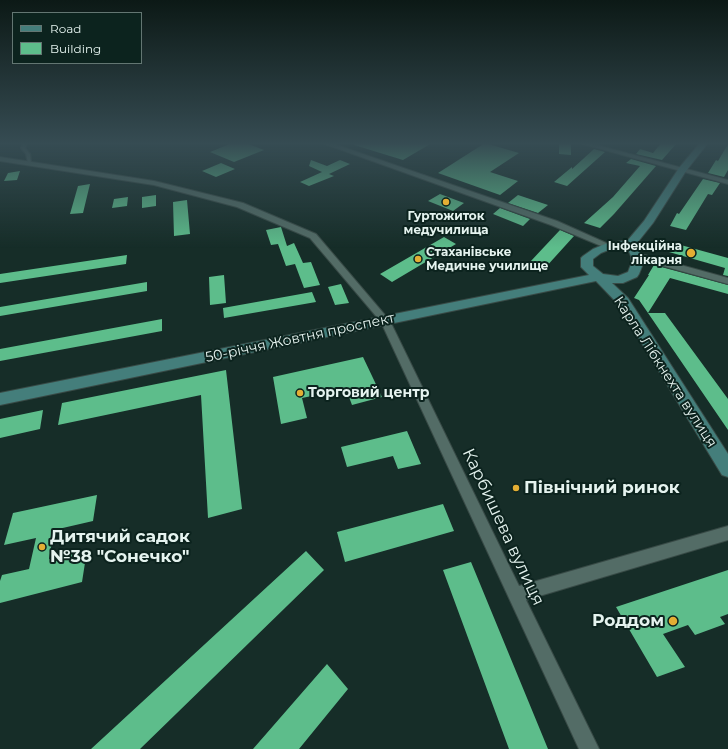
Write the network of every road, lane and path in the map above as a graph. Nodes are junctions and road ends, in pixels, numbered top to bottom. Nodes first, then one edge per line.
1 (123, 178) edge
2 (425, 178) edge
3 (677, 178) edge
4 (712, 178) edge
5 (728, 182) edge
6 (631, 243) junction
7 (609, 246) junction
8 (636, 256) junction
9 (599, 277) junction
10 (728, 281) edge
11 (385, 321) junction
12 (0, 399) edge
13 (728, 469) edge
14 (728, 533) edge
15 (515, 595) junction
16 (589, 749) edge

1 - 11 street, Карбишева вулиця
2 - 7 street
3 - 6 street
4 - 5 street
6 - 7 street, Карла Лібкнехта вулиця
6 - 8 street
7 - 9 street, Карла Лібкнехта вулиця
8 - 9 street, Карла Лібкнехта вулиця
8 - 10 street
9 - 11 street, 50-річчя Жовтня проспект
9 - 13 street, Карла Лібкнехта вулиця
11 - 12 street, 50-річчя Жовтня проспект
11 - 15 street, Карбишева вулиця
14 - 15 street
15 - 16 street, Карбишева вулиця

